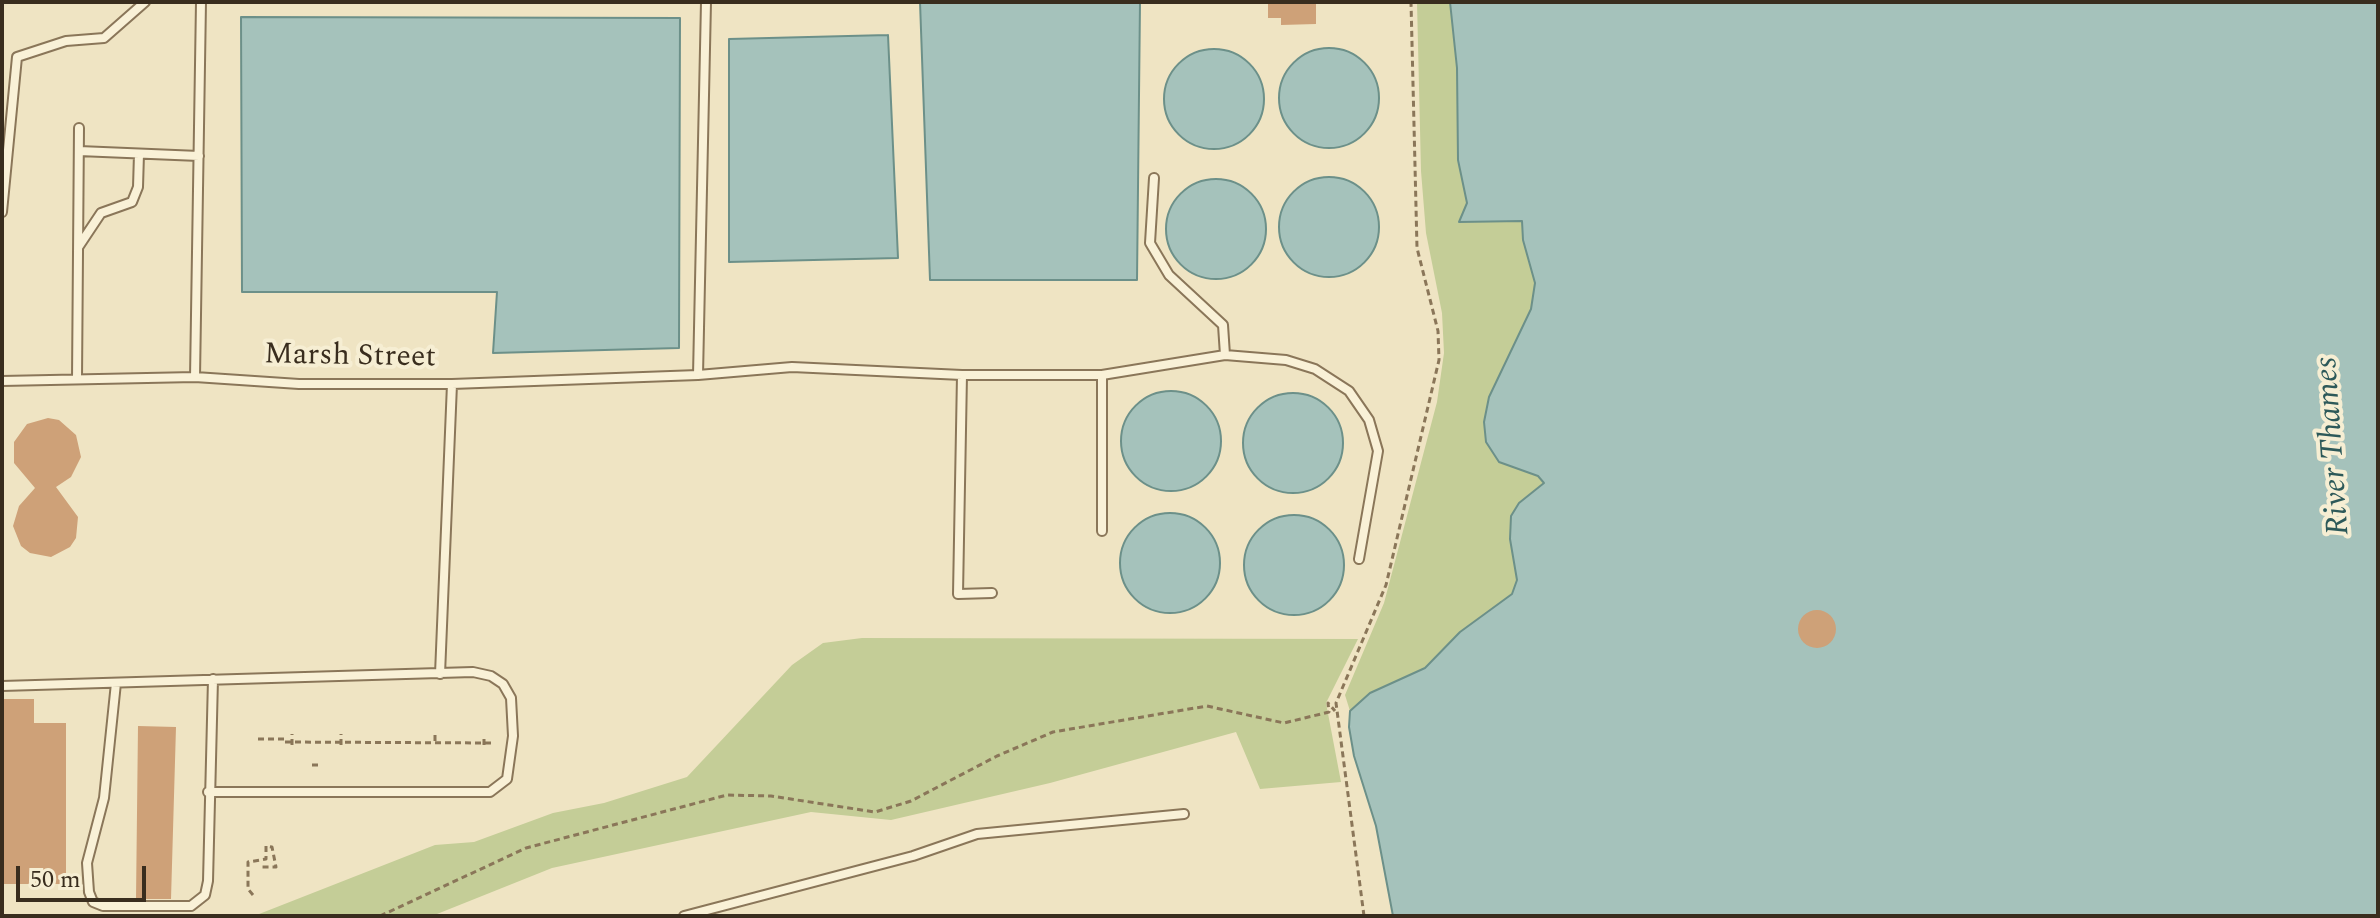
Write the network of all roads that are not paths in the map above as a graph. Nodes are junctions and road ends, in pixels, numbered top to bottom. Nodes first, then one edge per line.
1 (145, 2) edge
2 (201, 2) edge
3 (706, 2) edge
4 (7, 120) edge
5 (79, 128) dead end
6 (79, 151) junction
7 (139, 154) junction
8 (199, 156) junction
9 (1154, 178) dead end
10 (2, 212) edge
11 (78, 248) junction
12 (1225, 355) junction
13 (698, 375) junction
14 (962, 375) junction
15 (1102, 375) junction
16 (195, 377) junction
17 (77, 379) junction
18 (2, 381) edge
19 (452, 384) junction
20 (1102, 531) dead end
21 (1359, 559) dead end
22 (992, 593) dead end
23 (440, 674) junction
24 (213, 679) junction
25 (116, 683) junction
26 (2, 686) edge
27 (208, 792) junction
28 (1184, 814) dead end
29 (684, 916) edge

1 - 4 lane
2 - 8 lane
3 - 13 lane
4 - 10 lane
5 - 6 lane
6 - 7 lane
6 - 11 lane
7 - 8 lane
7 - 11 lane
8 - 16 lane
9 - 12 lane
11 - 17 lane
12 - 15 lane, Marsh Street
12 - 21 lane, Marsh Street
13 - 14 lane, Marsh Street
13 - 19 lane, Marsh Street
14 - 15 lane, Marsh Street
14 - 22 lane
15 - 20 lane
16 - 17 lane, Marsh Street
16 - 19 lane, Marsh Street
17 - 18 lane, Marsh Street
19 - 23 lane
23 - 24 lane
23 - 27 lane
24 - 25 lane
24 - 27 lane
25 - 26 lane
25 - 27 lane
28 - 29 lane

